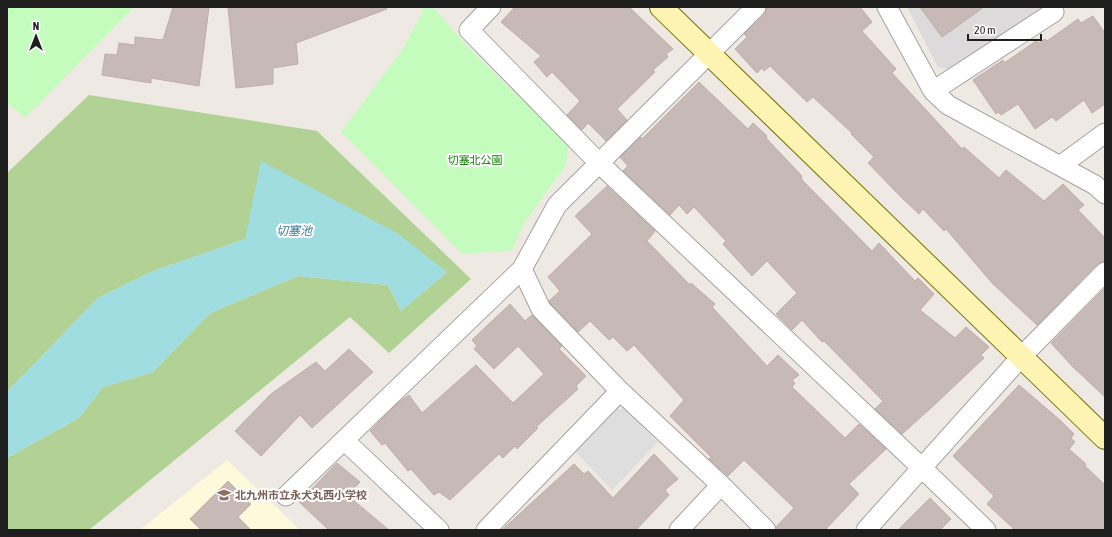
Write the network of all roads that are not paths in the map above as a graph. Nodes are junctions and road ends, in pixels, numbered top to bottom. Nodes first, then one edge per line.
1 (491, 7) edge
2 (661, 7) edge
3 (756, 7) edge
4 (887, 7) edge
5 (1054, 12) dead end
6 (710, 54) junction
7 (933, 91) junction
8 (1105, 133) edge
9 (599, 164) junction
10 (1060, 166) junction
11 (1105, 194) edge
12 (522, 269) junction
13 (1105, 272) edge
14 (1021, 357) junction
15 (620, 390) junction
16 (1105, 438) edge
17 (344, 440) junction
18 (922, 468) junction
19 (721, 486) junction
20 (286, 496) dead end
21 (439, 530) edge
22 (486, 530) edge
23 (679, 530) edge
24 (766, 530) edge
25 (866, 530) edge
26 (986, 530) edge

1 - 9 street
2 - 6 street
3 - 6 street
4 - 7 street
5 - 7 street
6 - 9 street
6 - 14 street
7 - 10 street
8 - 10 street
9 - 12 street
9 - 18 street
10 - 11 street
12 - 15 street
12 - 17 street
13 - 14 street
14 - 16 street
14 - 18 street
15 - 19 street
15 - 22 street
17 - 20 street
17 - 21 street
18 - 25 street
18 - 26 street
19 - 23 street
19 - 24 street

